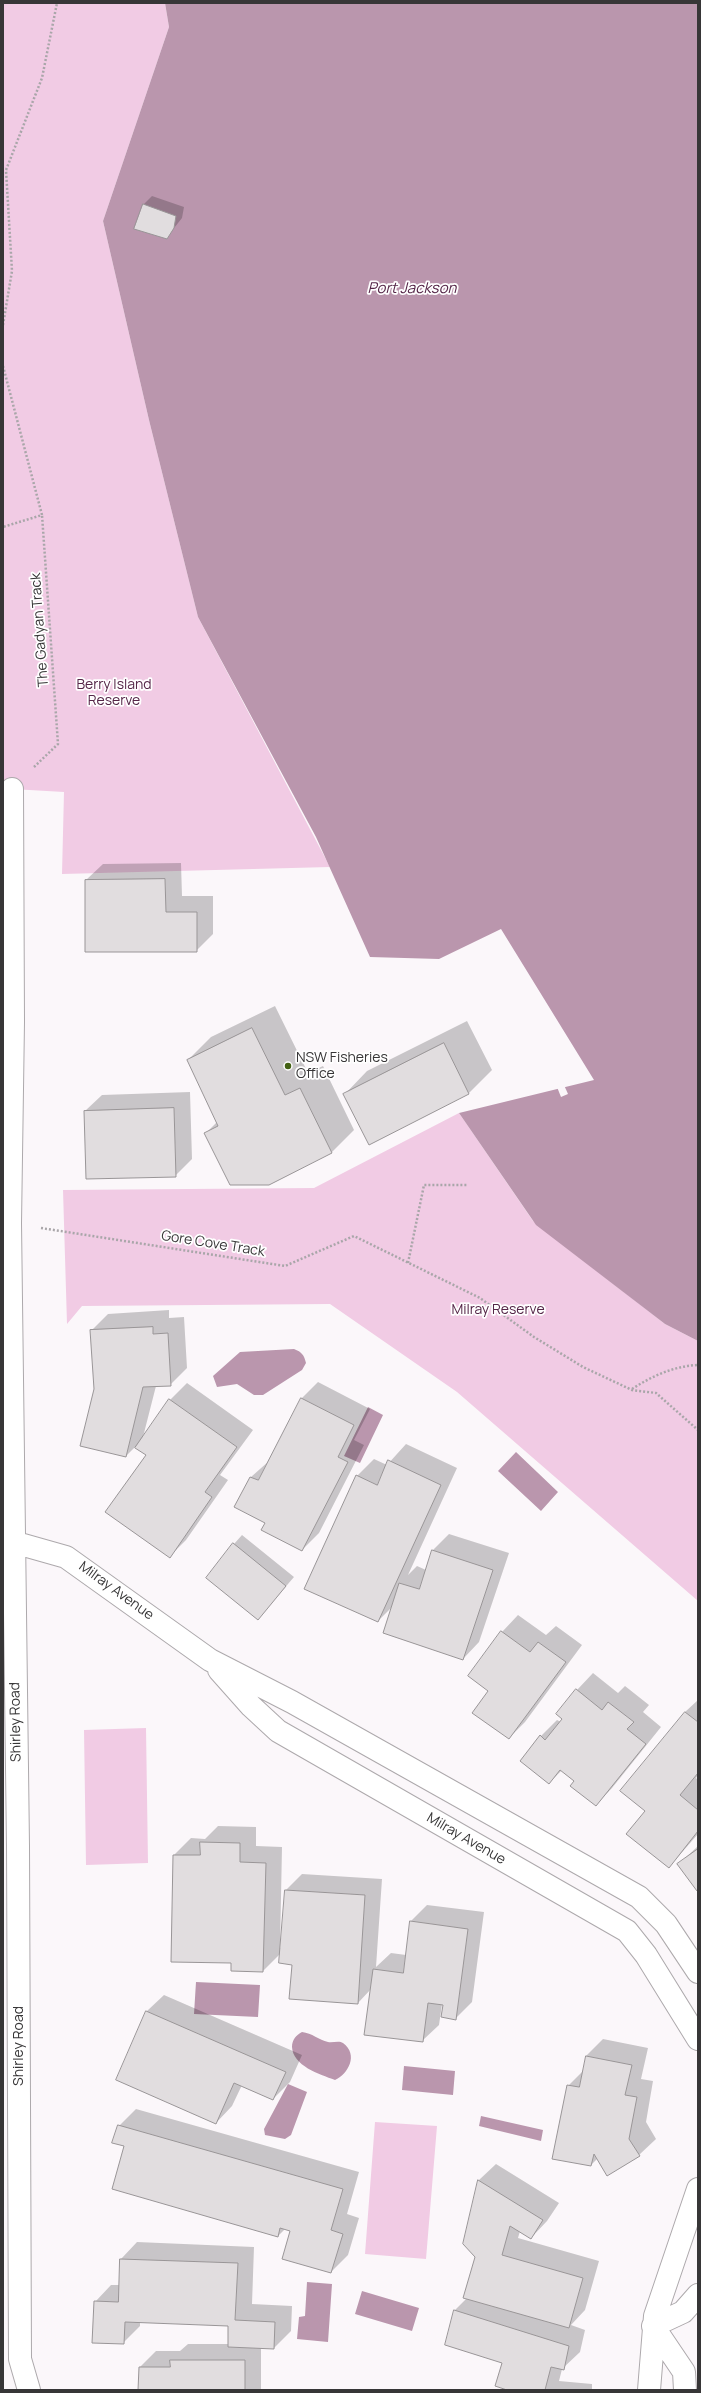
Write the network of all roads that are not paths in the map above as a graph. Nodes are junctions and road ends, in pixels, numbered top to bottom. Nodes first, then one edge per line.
1 (12, 789) dead end
2 (8, 1507) edge
3 (12, 1542) junction
4 (210, 1660) junction
5 (698, 1972) edge
6 (698, 2039) edge
7 (11, 2154) edge
8 (698, 2189) edge
9 (698, 2295) edge
10 (653, 2326) junction
11 (29, 2390) edge
12 (649, 2390) edge
13 (685, 2390) edge

1 - 2 street, Shirley Road
2 - 3 street, Shirley Road
3 - 4 street, Milray Avenue
3 - 7 street, Shirley Road
4 - 5 street, Milray Avenue
4 - 6 street, Milray Avenue
7 - 11 street, Shirley Road
8 - 10 street
9 - 10 street
10 - 12 street
10 - 13 street

